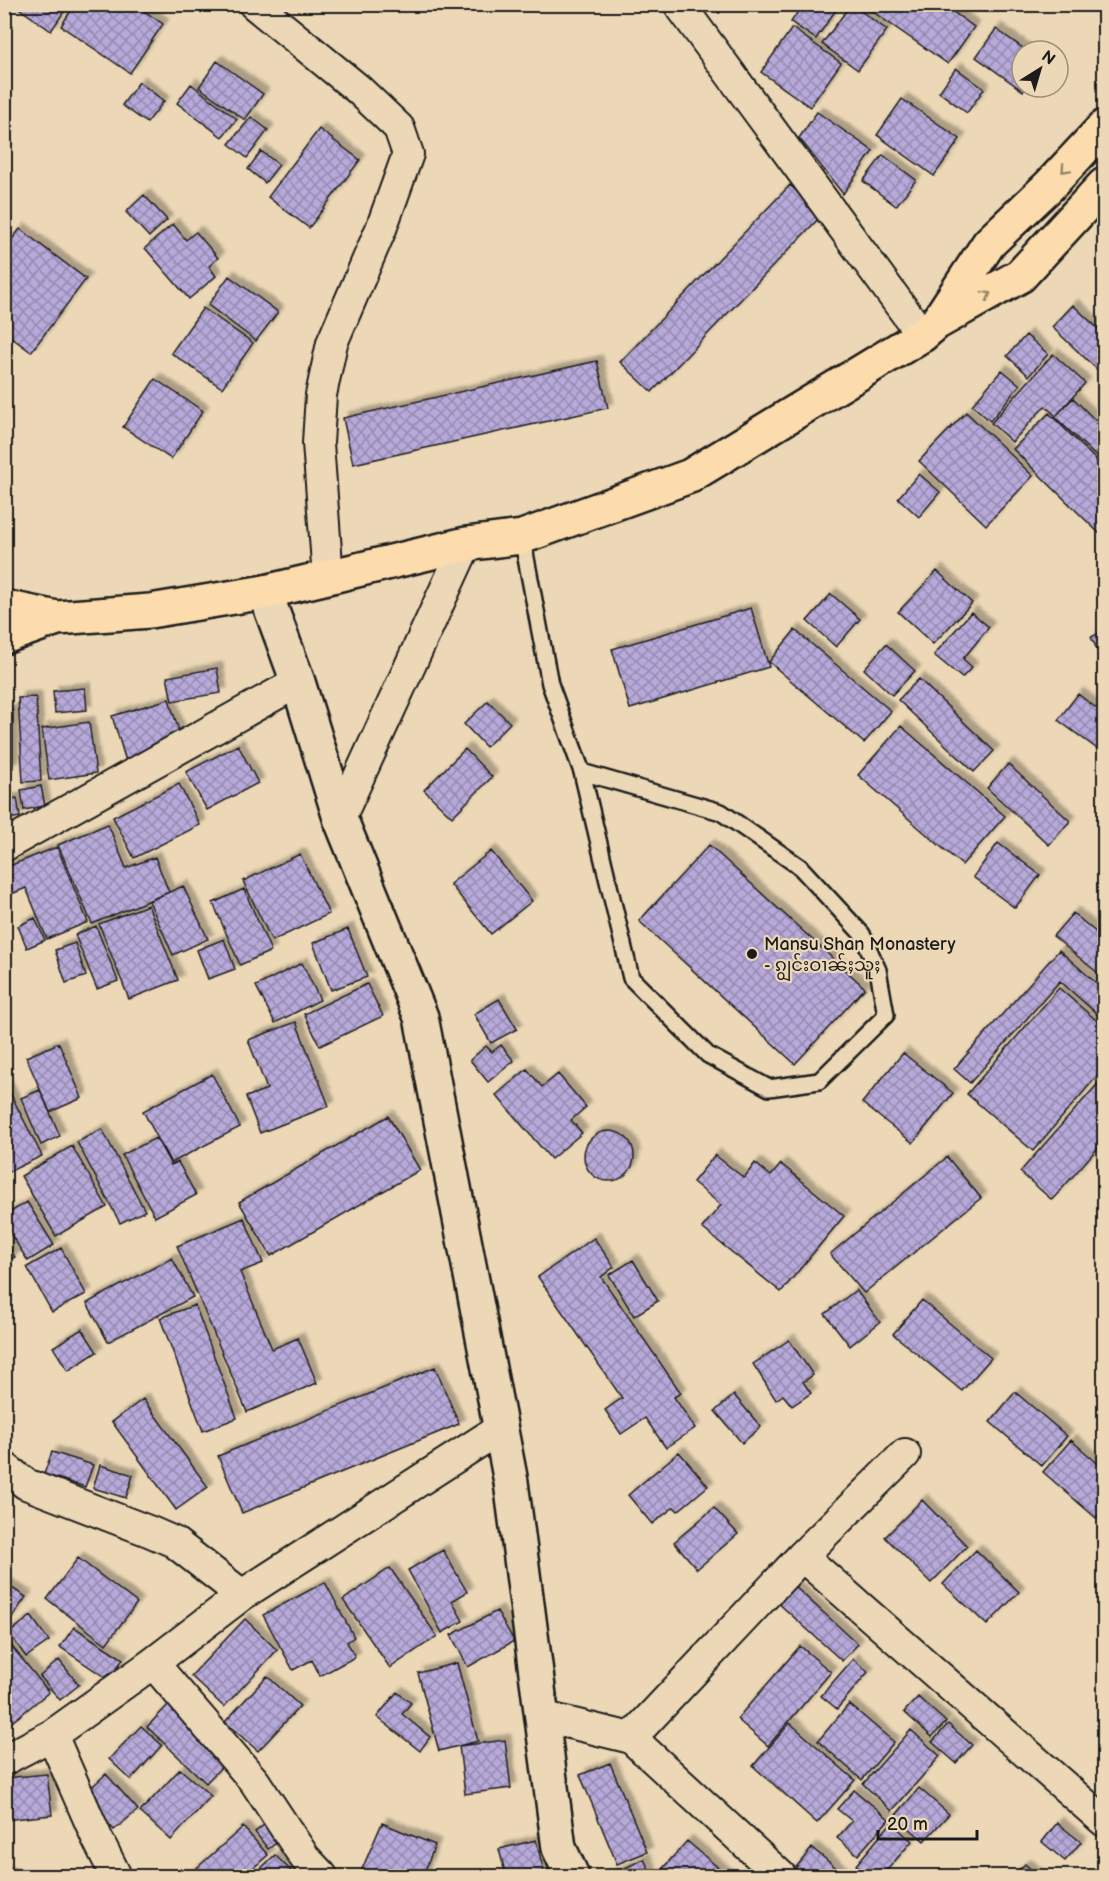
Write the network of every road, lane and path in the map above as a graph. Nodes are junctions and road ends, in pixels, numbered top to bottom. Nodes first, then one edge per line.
1 (254, 4) edge
2 (679, 4) edge
3 (1104, 127) edge
4 (1104, 185) edge
5 (929, 329) junction
6 (522, 537) junction
7 (466, 544) junction
8 (328, 578) junction
9 (265, 592) junction
10 (4, 607) edge
11 (57, 618) junction
12 (4, 637) edge
13 (298, 682) junction
14 (582, 772) junction
15 (340, 818) junction
16 (4, 846) edge
17 (501, 1428) junction
18 (904, 1454) dead end
19 (4, 1467) edge
20 (802, 1556) junction
21 (242, 1595) junction
22 (153, 1663) junction
23 (542, 1716) junction
24 (52, 1736) junction
25 (630, 1738) junction
26 (4, 1760) edge
27 (1104, 1821) edge
28 (116, 1876) edge
29 (321, 1876) edge
30 (572, 1876) edge
31 (781, 1876) edge

1 - 8 street
2 - 5 street
3 -> 5 main road
5 -> 4 main road
5 - 6 main road
6 - 7 main road
6 - 14 lane
7 - 8 main road
7 - 15 street
8 - 9 main road
9 - 11 main road
9 - 13 street
10 - 11 main road
11 - 12 main road
13 - 15 street
13 - 16 street
14 - 14 lane
15 - 17 street
17 - 21 street
17 - 23 street
18 - 20 street
19 - 21 street
20 - 25 street
20 - 27 street
21 - 22 street
22 - 24 street
22 - 29 street
23 - 25 street
23 - 30 street
24 - 26 street
24 - 28 street
25 - 31 street

